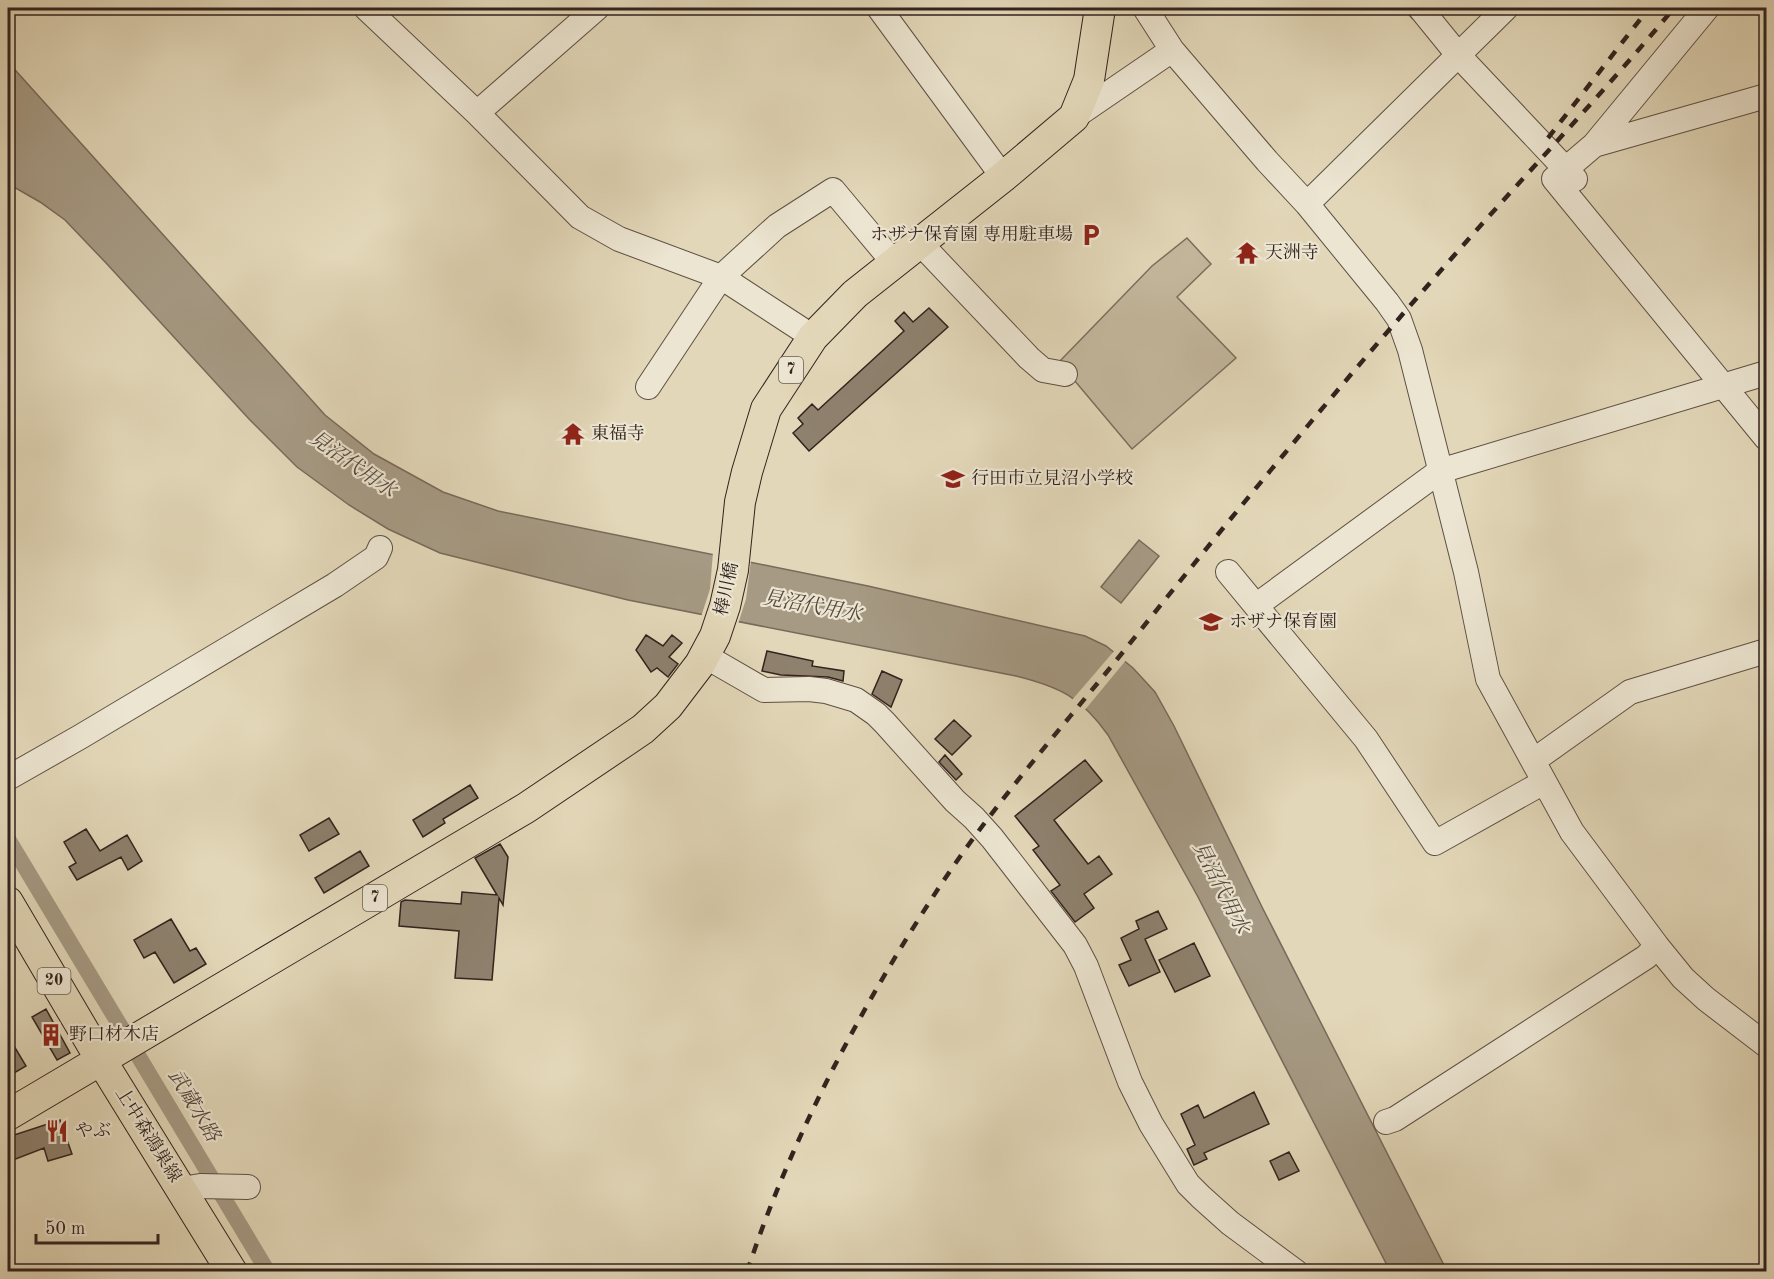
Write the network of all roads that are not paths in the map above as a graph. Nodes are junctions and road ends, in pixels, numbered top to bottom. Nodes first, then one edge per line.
1 (366, 8) edge
2 (597, 8) edge
3 (879, 8) edge
4 (1100, 8) edge
5 (1145, 8) edge
6 (1420, 8) edge
7 (1506, 8) edge
8 (1707, 8) edge
9 (1172, 50) junction
10 (1459, 56) junction
11 (1767, 96) edge
12 (477, 113) junction
13 (1074, 117) junction
14 (1594, 145) junction
15 (1567, 168) junction
16 (1003, 177) junction
17 (1307, 204) junction
18 (920, 243) junction
19 (894, 263) junction
20 (721, 277) junction
21 (813, 337) junction
22 (1767, 373) edge
23 (1065, 374) dead end
24 (1733, 383) junction
25 (648, 387) dead end
26 (1767, 438) edge
27 (1440, 471) junction
28 (380, 548) dead end
29 (1228, 572) dead end
30 (1257, 605) junction
31 (1767, 651) edge
32 (705, 656) junction
33 (1538, 771) junction
34 (8, 778) edge
35 (8, 902) edge
36 (1657, 946) junction
37 (1767, 1045) edge
38 (101, 1060) junction
39 (8, 1115) edge
40 (1386, 1122) dead end
41 (245, 1187) dead end
42 (189, 1188) junction
43 (232, 1272) edge
44 (1296, 1272) edge

1 - 12 street
2 - 12 street
3 - 16 street
4 - 13 main road, 7
5 - 9 street
6 - 10 street
7 - 10 street
8 - 14 street
9 - 13 street
9 - 17 street
10 - 15 street
10 - 17 street
11 - 14 street
12 - 20 street
13 - 16 main road, 7
14 - 15 street
15 - 24 street
16 - 18 main road, 7
17 - 27 street
18 - 19 main road, 7
18 - 23 street
19 - 20 street
19 - 21 main road, 7
20 - 21 street
20 - 25 street
21 - 32 main road, 棒川橋 / 7
22 - 24 street
24 - 26 street
24 - 27 street
27 - 30 street
27 - 33 street
28 - 34 street
29 - 30 street
30 - 33 street
31 - 33 street
32 - 38 main road, 7
32 - 44 street
33 - 36 street
35 - 38 main road, 20
36 - 37 street
36 - 40 street
38 - 39 main road, 7
38 - 42 main road, 上中森鴻巣線
41 - 42 street
42 - 43 main road, 上中森鴻巣線

